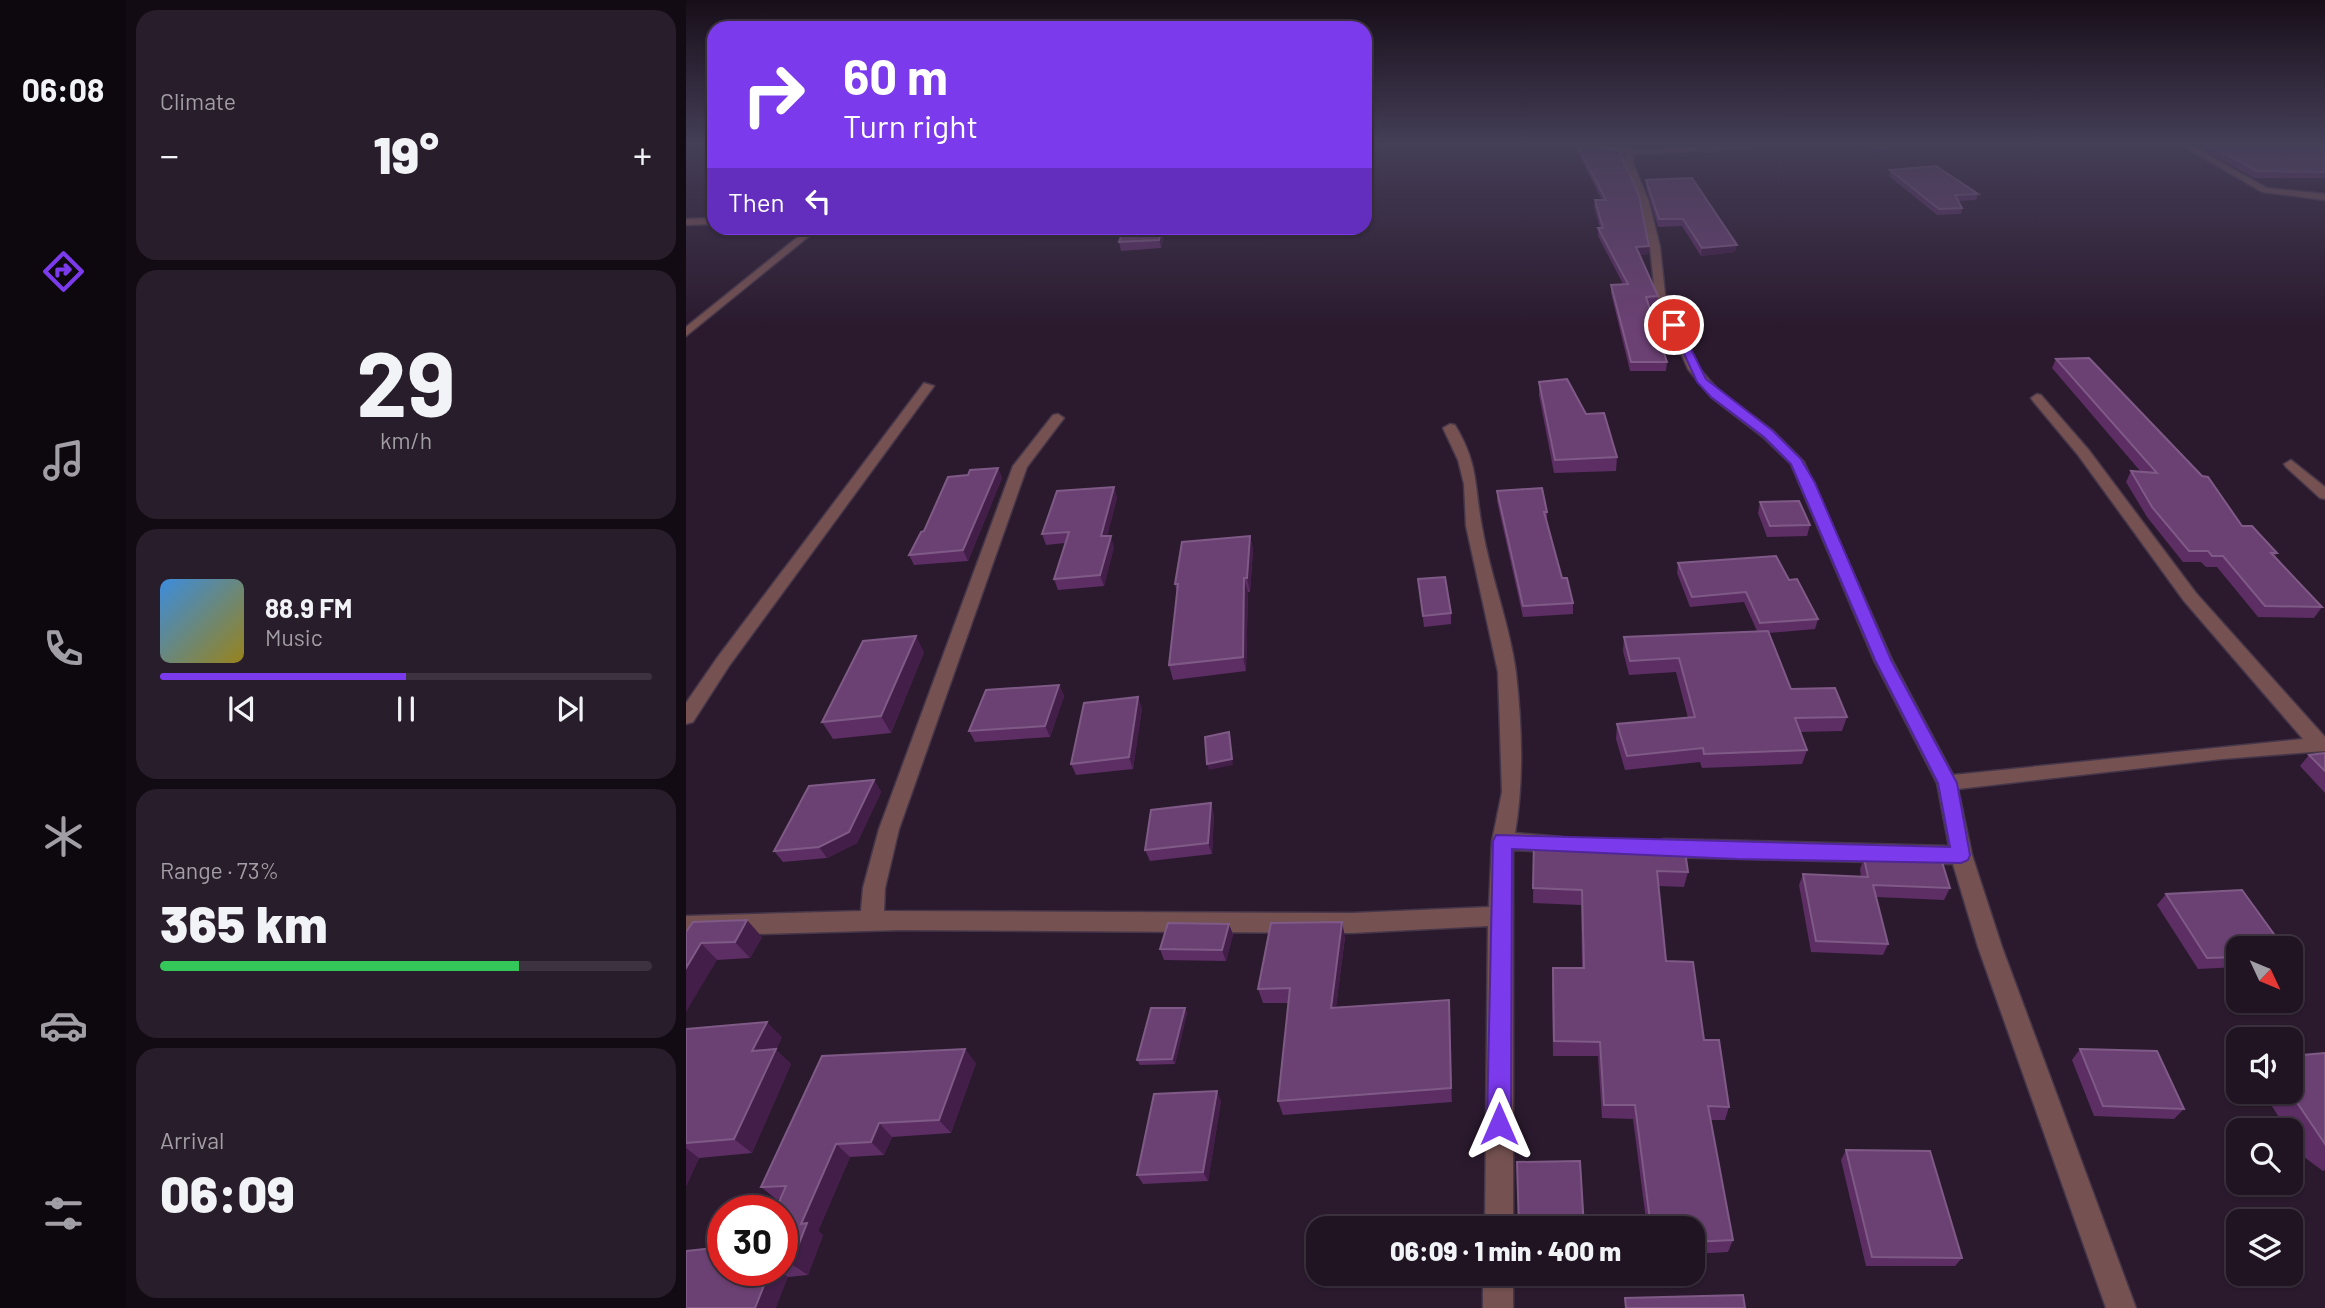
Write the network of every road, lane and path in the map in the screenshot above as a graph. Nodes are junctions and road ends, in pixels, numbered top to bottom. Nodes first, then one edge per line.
1 (1644, 204) edge
2 (707, 221) edge
3 (686, 222) edge
4 (805, 235) edge
5 (686, 333) edge
6 (928, 386) dead end
7 (2037, 398) dead end
8 (1058, 418) dead end
9 (1450, 428) dead end
10 (2291, 464) dead end
11 (2325, 495) edge
12 (686, 717) edge
13 (2322, 744) edge
14 (1947, 783) junction
15 (1503, 841) junction
16 (1577, 844) edge
17 (1644, 847) edge
18 (1961, 855) junction
19 (1500, 916) junction
20 (872, 920) junction
21 (686, 926) edge
22 (1499, 1216) edge
23 (1499, 1286) edge
24 (1498, 1308) edge
25 (2121, 1308) edge

1 - 14 street
2 - 3 street
4 - 5 street
6 - 12 street
7 - 13 street
8 - 20 street
9 - 15 street
10 - 11 street
13 - 14 street
14 - 18 street
15 - 16 street
15 - 19 street
17 - 18 street
18 - 25 street
19 - 20 street
19 - 22 street
20 - 21 street
23 - 24 street

